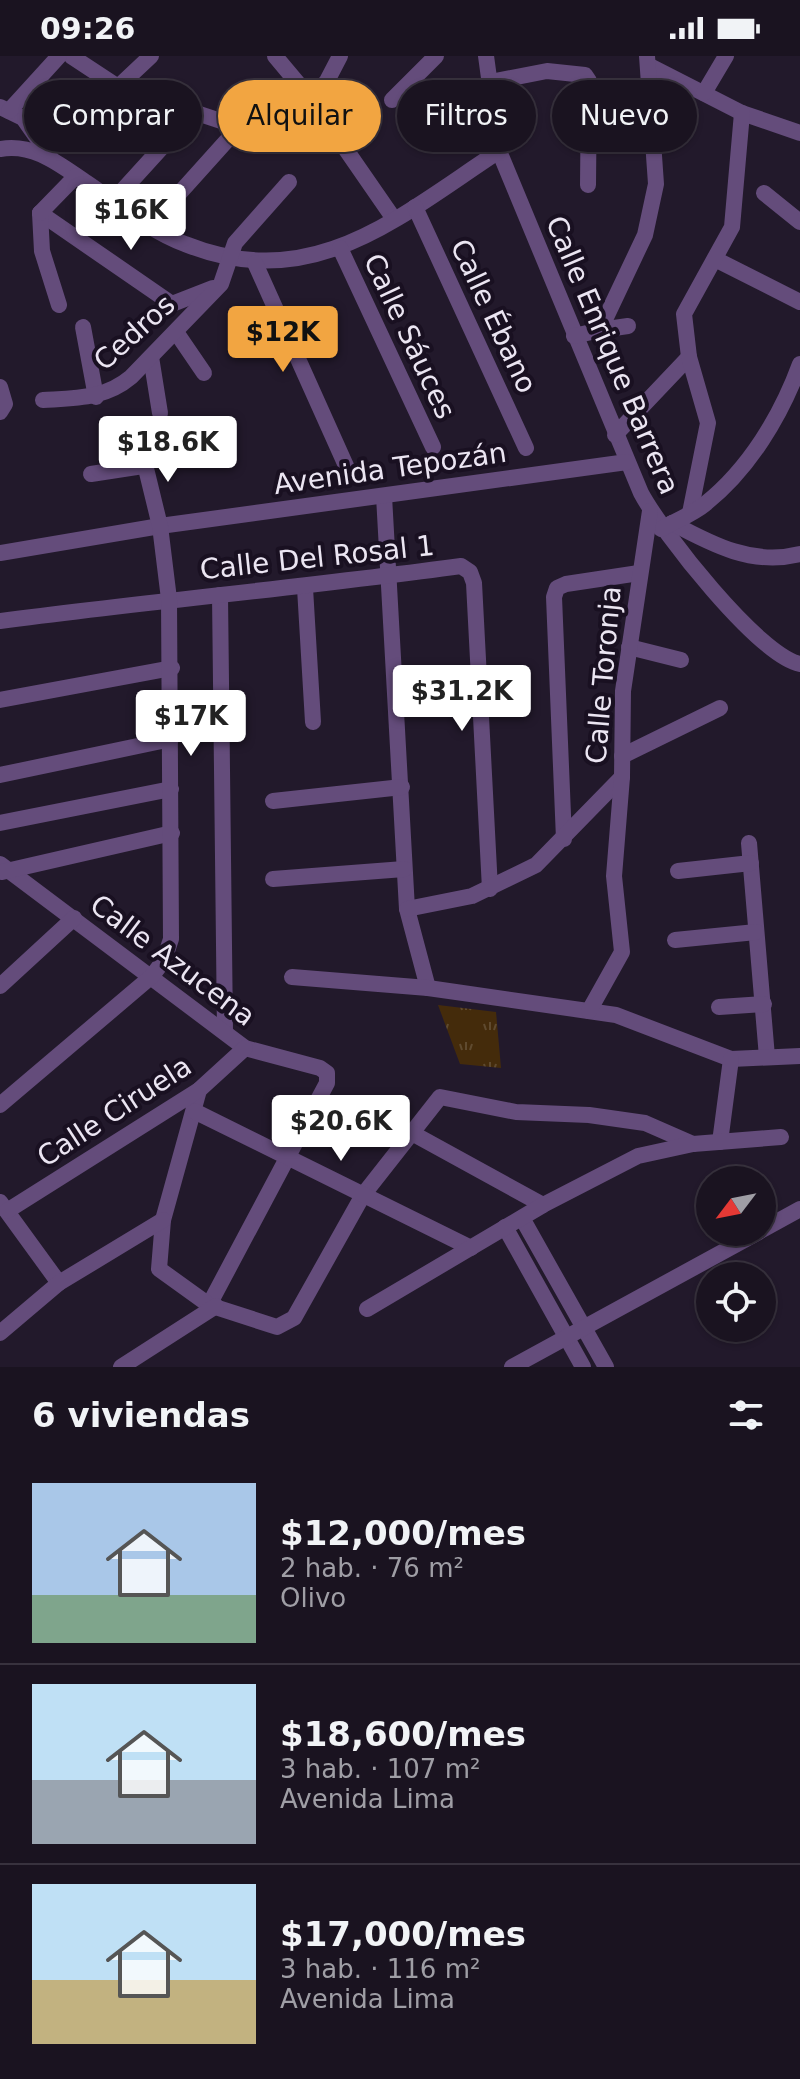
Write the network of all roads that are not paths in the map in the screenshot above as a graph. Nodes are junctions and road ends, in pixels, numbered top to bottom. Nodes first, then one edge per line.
1 (59, 56) edge
2 (71, 56) edge
3 (151, 56) edge
4 (275, 56) edge
5 (340, 56) edge
6 (436, 56) edge
7 (486, 56) edge
8 (726, 56) edge
9 (649, 61) edge
10 (107, 80) edge
11 (125, 80) edge
12 (295, 80) edge
13 (328, 80) edge
14 (490, 80) edge
15 (500, 80) edge
16 (704, 93) junction
17 (392, 100) dead end
18 (5, 109) edge
19 (742, 113) junction
20 (800, 133) edge
21 (0, 149) edge
22 (218, 150) edge
23 (158, 152) edge
24 (348, 152) edge
25 (498, 152) edge
26 (499, 152) edge
27 (51, 158) junction
28 (76, 176) junction
29 (289, 182) dead end
30 (588, 185) dead end
31 (764, 193) dead end
32 (113, 201) junction
33 (415, 207) junction
34 (40, 213) junction
35 (394, 219) junction
36 (800, 222) edge
37 (150, 226) junction
38 (340, 248) junction
39 (230, 258) junction
40 (715, 259) junction
41 (255, 263) junction
42 (221, 284) junction
43 (800, 302) edge
44 (59, 305) dead end
45 (628, 326) dead end
46 (83, 327) dead end
47 (600, 330) junction
48 (176, 332) junction
49 (574, 336) junction
50 (151, 357) junction
51 (689, 357) junction
52 (799, 368) edge
53 (204, 373) dead end
54 (0, 387) edge
55 (96, 397) junction
56 (43, 400) dead end
57 (0, 412) edge
58 (160, 413) dead end
59 (615, 435) junction
60 (433, 447) dead end
61 (526, 448) dead end
62 (627, 462) junction
63 (347, 468) dead end
64 (91, 474) dead end
65 (384, 496) junction
66 (650, 511) junction
67 (690, 513) junction
68 (160, 526) junction
69 (666, 526) junction
70 (0, 553) edge
71 (800, 554) edge
72 (639, 573) junction
73 (390, 576) junction
74 (305, 588) junction
75 (220, 595) junction
76 (169, 599) junction
77 (0, 621) edge
78 (629, 647) junction
79 (681, 660) dead end
80 (800, 664) edge
81 (172, 668) junction
82 (0, 700) edge
83 (720, 708) dead end
84 (313, 722) dead end
85 (171, 739) junction
86 (622, 756) junction
87 (0, 775) edge
88 (622, 777) junction
89 (402, 787) junction
90 (171, 789) junction
91 (273, 801) dead end
92 (0, 823) edge
93 (172, 833) junction
94 (564, 839) junction
95 (749, 843) dead end
96 (751, 863) junction
97 (2, 869) edge
98 (404, 869) junction
99 (678, 871) dead end
100 (273, 879) dead end
101 (490, 889) junction
102 (407, 909) junction
103 (74, 918) junction
104 (756, 932) junction
105 (675, 940) dead end
106 (152, 976) junction
107 (292, 977) dead end
108 (0, 986) edge
109 (428, 988) junction
110 (764, 1004) junction
111 (719, 1007) dead end
112 (589, 1011) junction
113 (225, 1032) junction
114 (245, 1048) junction
115 (800, 1056) edge
116 (767, 1057) junction
117 (731, 1059) junction
118 (199, 1090) junction
119 (0, 1105) edge
120 (194, 1111) junction
121 (410, 1132) junction
122 (781, 1137) dead end
123 (720, 1142) junction
124 (693, 1144) junction
125 (286, 1159) junction
126 (363, 1195) junction
127 (543, 1205) junction
128 (3, 1207) edge
129 (800, 1209) edge
130 (522, 1218) junction
131 (163, 1220) junction
132 (776, 1222) edge
133 (505, 1227) junction
134 (733, 1246) edge
135 (471, 1248) junction
136 (59, 1283) junction
137 (212, 1306) junction
138 (367, 1309) dead end
139 (3, 1325) edge
140 (585, 1328) junction
141 (567, 1337) junction
142 (121, 1367) edge
143 (512, 1367) edge
144 (583, 1367) edge
145 (606, 1367) edge

1 - 18 street
2 - 10 street
3 - 11 street
4 - 12 street
5 - 13 street
6 - 17 street
7 - 14 street, Calle Enrique Barrera
8 - 16 street
9 - 16 street
9 - 47 street
15 - 30 street
16 - 19 street
18 - 27 street
19 - 20 street
19 - 40 street
21 - 27 street
22 - 37 street
23 - 32 street
24 - 35 street
25 - 33 street
26 - 49 street, Calle Enrique Barrera
27 - 28 street
28 - 32 street
28 - 34 street
29 - 39 street, Cedros
31 - 36 street
32 - 37 street
33 - 35 street
33 - 61 street, Calle Ébano
34 - 42 street
34 - 44 street
35 - 38 street
37 - 39 street
38 - 41 street
38 - 60 street, Calle Sáuces
39 - 41 street
39 - 42 street, Cedros
40 - 43 street
40 - 51 street
41 - 63 street
42 - 48 street, Cedros
45 - 47 street
46 - 55 street
47 - 49 street
48 - 50 street, Cedros
48 - 53 street
49 - 59 street, Calle Enrique Barrera
50 - 55 street, Cedros
50 - 58 street
51 - 59 street
51 - 67 street
52 - 67 street
54 - 57 street
55 - 56 street, Cedros
59 - 62 street, Calle Enrique Barrera
62 - 65 street, Avenida Tepozán
62 - 66 street, Calle Enrique Barrera
64 - 68 street
65 - 68 street, Avenida Tepozán
65 - 73 street
66 - 69 street, Calle Enrique Barrera
66 - 72 street, Calle Toronja
67 - 69 street
68 - 70 street, Avenida Tepozán
68 - 76 street
69 - 71 street
69 - 80 street, Calle Enrique Barrera
72 - 78 street, Calle Toronja
72 - 94 street
73 - 74 street, Calle Del Rosal 1
73 - 89 street
73 - 101 street, Calle Del Rosal 1
74 - 75 street, Calle Del Rosal 1
74 - 84 street
75 - 76 street, Calle Del Rosal 1
75 - 113 street
76 - 77 street, Calle Del Rosal 1
76 - 81 street
78 - 79 street
78 - 86 street, Calle Toronja
81 - 82 street
81 - 85 street
83 - 86 street
85 - 87 street
85 - 90 street
86 - 88 street, Calle Toronja
88 - 94 street, Calle Toronja
88 - 112 street
89 - 91 street
89 - 98 street
90 - 92 street
90 - 93 street
93 - 97 street
93 - 106 street
94 - 101 street, Calle Toronja
95 - 96 street
96 - 99 street
96 - 104 street
97 - 103 street, Calle Azucena
98 - 100 street
98 - 102 street
101 - 102 street, Calle Toronja
102 - 109 street
103 - 106 street, Calle Azucena
103 - 108 street
104 - 105 street
104 - 110 street
106 - 113 street, Calle Azucena
106 - 119 street
107 - 109 street
109 - 112 street
110 - 111 street
110 - 116 street
112 - 117 street
113 - 114 street, Calle Azucena
114 - 118 street, Calle Ciruela
114 - 125 street, Calle Azucena
115 - 116 street
116 - 117 street
117 - 123 street
118 - 120 street
118 - 128 street, Calle Ciruela
120 - 125 street
120 - 131 street
121 - 124 street
121 - 126 street
121 - 127 street
122 - 123 street
123 - 124 street
124 - 127 street
125 - 126 street
125 - 137 street
126 - 135 street
126 - 137 street
127 - 130 street
128 - 136 street
129 - 132 street
130 - 133 street
130 - 140 street
131 - 136 street
131 - 137 street
133 - 135 street
133 - 141 street
134 - 140 street
135 - 138 street
136 - 139 street
137 - 142 street
140 - 141 street
140 - 145 street
141 - 143 street
141 - 144 street

